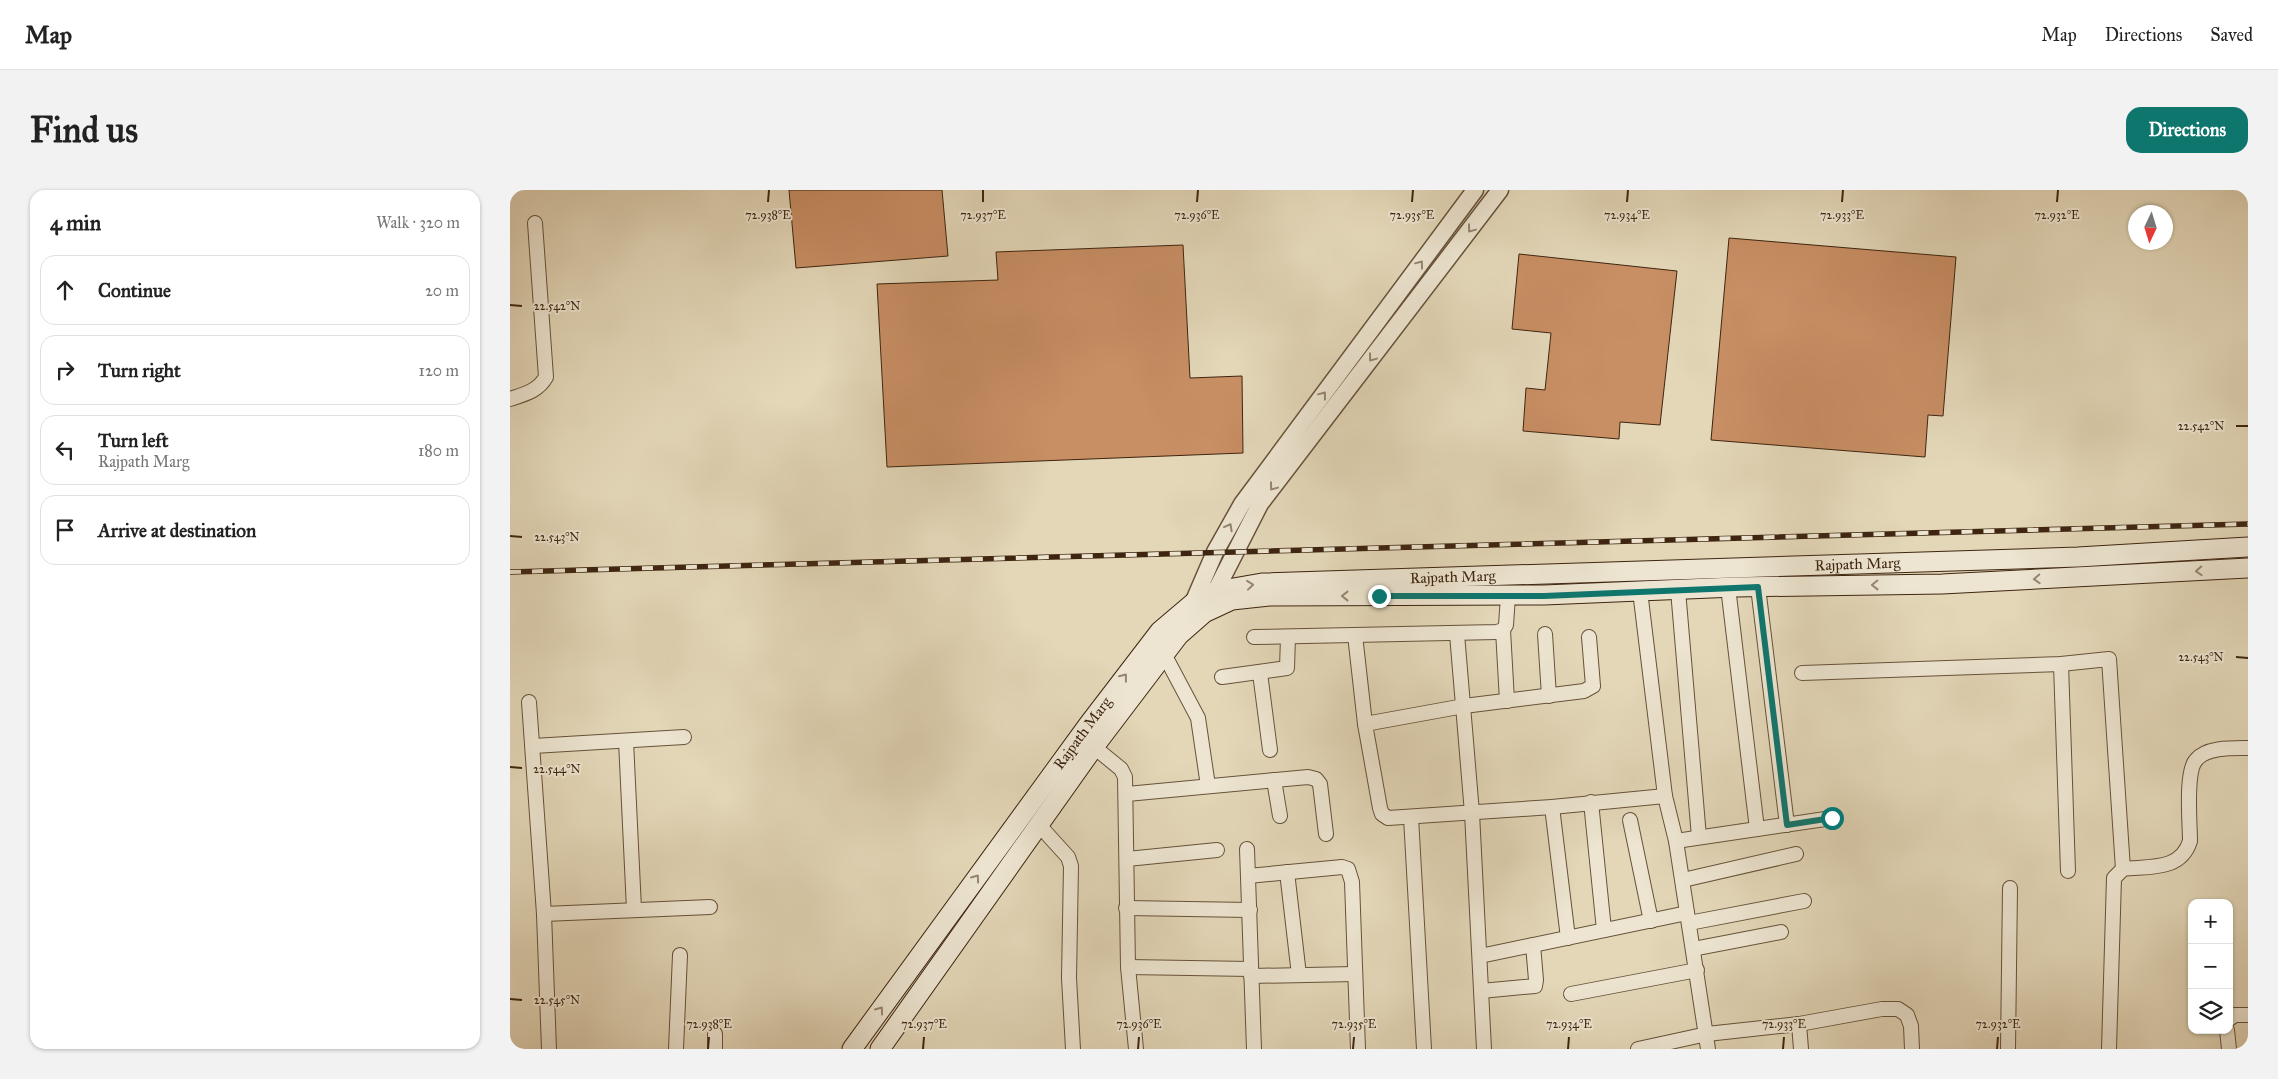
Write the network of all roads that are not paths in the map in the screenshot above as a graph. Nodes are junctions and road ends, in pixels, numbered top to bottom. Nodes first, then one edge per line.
1 (1475, 190) edge
2 (1500, 190) edge
3 (535, 223) dead end
4 (510, 399) edge
5 (2248, 547) edge
6 (2248, 568) edge
7 (1728, 587) junction
8 (1758, 587) junction
9 (1216, 590) junction
10 (1678, 590) junction
11 (1640, 591) junction
12 (1508, 596) junction
13 (1198, 608) junction
14 (1503, 630) junction
15 (1457, 634) junction
16 (1546, 634) dead end
17 (1355, 635) junction
18 (1288, 636) junction
19 (1589, 636) dead end
20 (1254, 637) dead end
21 (1164, 654) junction
22 (2060, 664) junction
23 (1260, 673) junction
24 (1802, 673) dead end
25 (1222, 677) dead end
26 (1549, 696) junction
27 (1507, 701) junction
28 (529, 702) dead end
29 (1464, 706) junction
30 (1365, 724) junction
31 (684, 737) dead end
32 (626, 741) junction
33 (533, 746) junction
34 (1094, 747) junction
35 (2248, 748) edge
36 (1270, 750) dead end
37 (1274, 780) junction
38 (1208, 786) junction
39 (1127, 794) junction
40 (1665, 796) junction
41 (1591, 802) junction
42 (1552, 807) junction
43 (1472, 813) junction
44 (1280, 816) dead end
45 (1411, 818) junction
46 (1832, 818) dead end
47 (1630, 820) dead end
48 (1039, 824) junction
49 (1787, 825) junction
50 (1757, 829) junction
51 (1326, 834) dead end
52 (1700, 837) junction
53 (1676, 841) junction
54 (1247, 849) dead end
55 (1217, 850) dead end
56 (1796, 854) dead end
57 (1127, 859) junction
58 (2123, 869) junction
59 (2068, 871) dead end
60 (1287, 872) junction
61 (1248, 876) junction
62 (1682, 880) junction
63 (2010, 888) dead end
64 (1804, 901) dead end
65 (710, 907) dead end
66 (1126, 908) junction
67 (634, 909) junction
68 (1250, 910) junction
69 (544, 914) junction
70 (1688, 918) junction
71 (1651, 920) junction
72 (1604, 930) junction
73 (1780, 932) dead end
74 (1568, 938) junction
75 (1533, 945) junction
76 (1693, 949) junction
77 (680, 955) dead end
78 (1480, 956) junction
79 (1128, 967) junction
80 (1697, 970) junction
81 (1251, 972) junction
82 (1355, 974) junction
83 (1300, 975) junction
84 (1481, 991) junction
85 (1571, 994) dead end
86 (2248, 1015) edge
87 (2233, 1016) edge
88 (1798, 1024) junction
89 (715, 1034) dead end
90 (1707, 1034) junction
91 (2227, 1034) edge
92 (549, 1049) edge
93 (676, 1049) edge
94 (714, 1049) edge
95 (852, 1049) edge
96 (880, 1049) edge
97 (1073, 1049) edge
98 (1136, 1049) edge
99 (1254, 1049) edge
100 (1358, 1049) edge
101 (1424, 1049) edge
102 (1484, 1049) edge
103 (1638, 1049) edge
104 (1708, 1049) edge
105 (1801, 1049) edge
106 (1912, 1049) edge
107 (2008, 1049) edge
108 (2109, 1049) edge
109 (2229, 1049) edge

13 -> 1 street
2 -> 9 street
3 - 4 street
9 -> 5 main road, Rajpath Marg
6 -> 8 main road, Rajpath Marg
7 - 8 main road, Rajpath Marg
7 - 10 main road, Rajpath Marg
7 - 50 street
8 - 49 street
9 - 13 main road, Rajpath Marg
10 - 11 main road, Rajpath Marg
10 - 52 street
11 - 12 main road, Rajpath Marg
11 - 40 street
12 -> 13 main road, Rajpath Marg
12 - 14 street
13 - 21 main road, Rajpath Marg
95 -> 13 main road, Rajpath Marg
14 - 15 street
14 - 27 street
15 - 17 street
15 - 29 street
16 - 26 street
17 - 18 street
17 - 30 street
18 - 20 street
18 - 23 street
19 - 26 street
21 - 34 main road, Rajpath Marg
21 - 38 street
22 - 24 street
22 - 58 street
22 - 59 street
23 - 25 street
23 - 36 street
26 - 27 street
27 - 29 street
28 - 33 street
29 - 30 street
29 - 43 street
30 - 45 street
31 - 32 street
32 - 33 street
32 - 67 street
33 - 69 street
34 - 39 street
34 - 48 main road, Rajpath Marg
35 - 58 street
37 - 38 street
37 - 44 street
37 - 51 street
38 - 39 street
39 - 57 street
40 - 41 street
40 - 53 street
41 - 42 street
41 - 72 street
42 - 43 street
42 - 74 street
43 - 45 street
43 - 78 street
45 - 101 street
46 - 49 street
47 - 71 street
48 - 96 main road, Rajpath Marg
48 - 97 street
49 - 50 street
50 - 52 street
52 - 53 street
53 - 62 street
54 - 61 street
55 - 57 street
56 - 62 street
57 - 66 street
58 - 108 street
60 - 61 street
60 - 82 street
60 - 83 street
61 - 68 street
62 - 70 street
63 - 107 street
64 - 70 street
65 - 67 street
66 - 68 street
66 - 79 street
67 - 69 street
68 - 81 street
69 - 92 street
70 - 71 street
70 - 76 street
71 - 72 street
72 - 74 street
73 - 76 street
74 - 75 street
75 - 78 street
75 - 84 street
76 - 80 street
77 - 93 street
78 - 84 street
79 - 81 street
79 - 98 street
80 - 85 street
80 - 90 street
81 - 83 street
81 - 99 street
82 - 83 street
82 - 100 street
84 - 102 street
86 - 87 street
88 - 90 street
88 - 105 street
88 - 106 street
89 - 94 street
90 - 103 street
90 - 104 street
91 - 109 street

